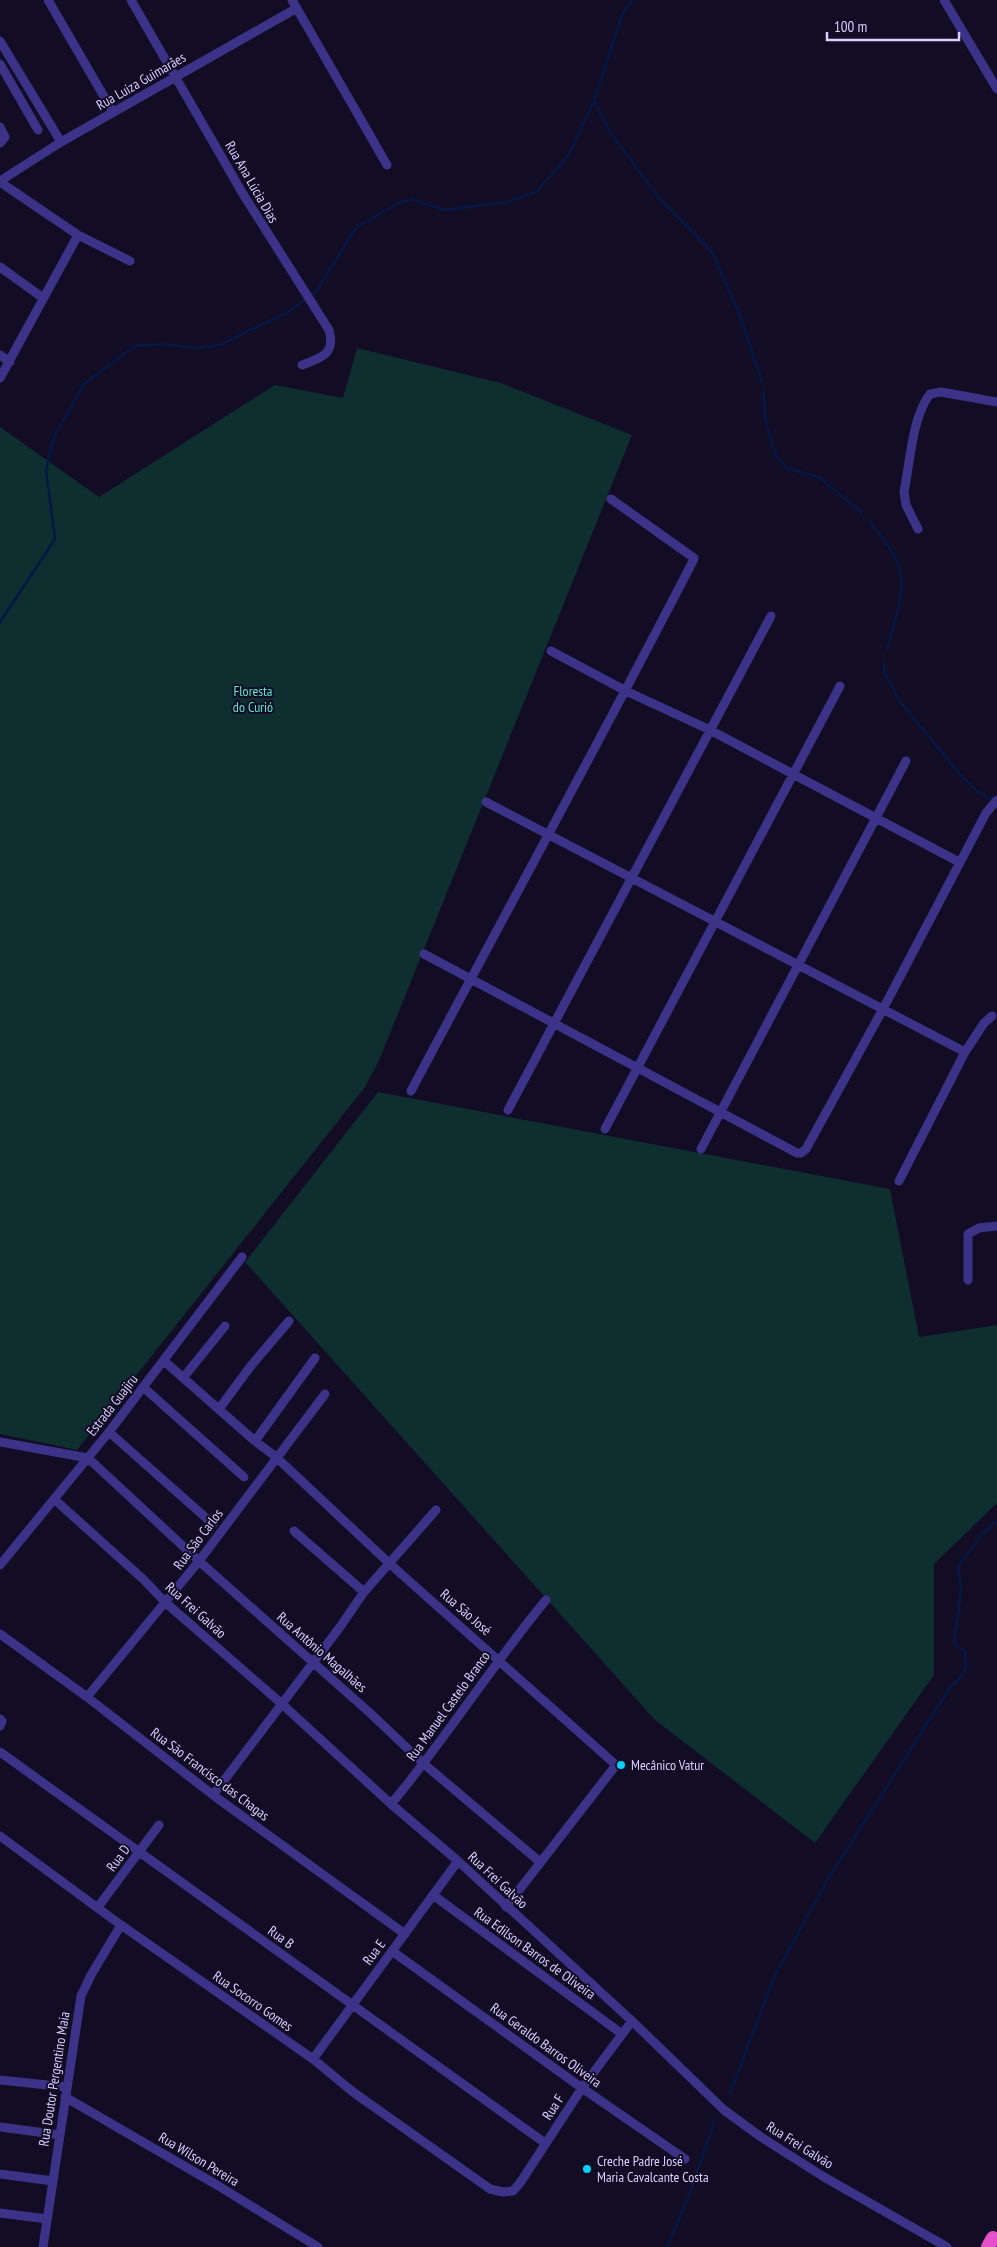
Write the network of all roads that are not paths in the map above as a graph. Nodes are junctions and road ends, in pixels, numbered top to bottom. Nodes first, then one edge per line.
1 (48, 0) edge
2 (131, 0) edge
3 (292, 0) edge
4 (944, 0) edge
5 (297, 8) junction
6 (0, 41) edge
7 (11, 59) junction
8 (0, 65) edge
9 (176, 76) junction
10 (997, 90) edge
11 (114, 112) junction
12 (0, 127) edge
13 (38, 130) dead end
14 (61, 142) junction
15 (0, 143) edge
16 (387, 165) dead end
17 (0, 182) edge
18 (78, 235) junction
19 (130, 261) dead end
20 (0, 267) edge
21 (44, 298) junction
22 (0, 355) edge
23 (10, 362) junction
24 (302, 364) dead end
25 (0, 378) edge
26 (997, 402) edge
27 (611, 499) dead end
28 (918, 529) dead end
29 (771, 616) dead end
30 (551, 651) dead end
31 (840, 686) dead end
32 (626, 691) junction
33 (710, 730) junction
34 (906, 761) dead end
35 (793, 774) junction
36 (997, 800) edge
37 (486, 802) dead end
38 (876, 818) junction
39 (547, 834) junction
40 (959, 862) junction
41 (631, 878) junction
42 (715, 922) junction
43 (424, 954) dead end
44 (798, 965) junction
45 (470, 979) junction
46 (883, 1009) junction
47 (992, 1016) dead end
48 (554, 1023) junction
49 (965, 1052) junction
50 (637, 1068) junction
51 (411, 1091) dead end
52 (508, 1110) dead end
53 (720, 1112) junction
54 (605, 1129) dead end
55 (701, 1149) dead end
56 (899, 1181) dead end
57 (997, 1226) edge
58 (242, 1257) dead end
59 (968, 1280) dead end
60 (289, 1321) dead end
61 (225, 1326) dead end
62 (315, 1358) dead end
63 (164, 1361) junction
64 (183, 1378) junction
65 (143, 1387) junction
66 (325, 1394) dead end
67 (219, 1409) junction
68 (109, 1432) junction
69 (254, 1441) junction
70 (0, 1442) edge
71 (276, 1457) junction
72 (88, 1458) junction
73 (244, 1477) dead end
74 (54, 1499) junction
75 (436, 1510) dead end
76 (213, 1524) dead end
77 (294, 1531) dead end
78 (199, 1561) junction
79 (390, 1564) junction
80 (0, 1565) edge
81 (364, 1592) junction
82 (546, 1600) dead end
83 (166, 1603) junction
84 (0, 1634) edge
85 (499, 1659) junction
86 (312, 1662) junction
87 (87, 1697) junction
88 (282, 1704) junction
89 (0, 1718) edge
90 (0, 1726) edge
91 (0, 1752) edge
92 (424, 1764) junction
93 (213, 1795) junction
94 (391, 1804) junction
95 (159, 1825) dead end
96 (0, 1836) edge
97 (140, 1851) junction
98 (458, 1861) junction
99 (540, 1862) junction
100 (433, 1895) junction
101 (98, 1907) junction
102 (506, 1907) junction
103 (121, 1924) junction
104 (405, 1934) junction
105 (392, 1951) junction
106 (351, 2005) junction
107 (632, 2021) junction
108 (622, 2034) junction
109 (312, 2059) junction
110 (0, 2080) edge
111 (582, 2088) junction
112 (65, 2092) junction
113 (0, 2127) edge
114 (60, 2135) junction
115 (545, 2143) junction
116 (685, 2160) dead end
117 (0, 2174) edge
118 (53, 2181) junction
119 (490, 2188) joint
120 (0, 2213) edge
121 (47, 2219) junction
122 (43, 2247) edge
123 (318, 2247) edge
124 (947, 2247) edge
125 (988, 2247) edge
126 (993, 2247) edge

1 - 11 street
2 - 9 street, Rua Ana Lúcia Dias
3 - 5 street
4 - 10 street
5 - 9 street, Rua Luiza Guimarães
5 - 16 street
6 - 7 street
7 - 8 street
7 - 14 street
8 - 13 street
9 - 11 street, Rua Luiza Guimarães
9 - 24 street, Rua Ana Lúcia Dias
11 - 14 street, Rua Luiza Guimarães
12 - 15 street
14 - 17 street, Rua Luiza Guimarães
17 - 18 street
18 - 19 street
18 - 21 street
20 - 21 street
21 - 23 street
22 - 23 street
23 - 25 street
26 - 28 street
27 - 32 street
29 - 33 street
30 - 32 street
31 - 35 street
32 - 33 street
32 - 39 street
33 - 35 street
33 - 41 street
34 - 38 street
35 - 38 street
35 - 42 street
36 - 40 street
37 - 39 street
38 - 40 street
38 - 44 street
39 - 41 street
39 - 45 street
40 - 46 street
41 - 42 street
41 - 48 street
42 - 44 street
42 - 50 street
43 - 45 street
44 - 46 street
44 - 53 street
45 - 48 street
45 - 51 street
46 - 49 street
46 - 53 street
47 - 49 street
48 - 50 street
48 - 52 street
49 - 56 street
50 - 53 street
50 - 54 street
53 - 55 street
57 - 59 street
58 - 63 street, Estrada Guajiru
60 - 67 street
61 - 64 street
62 - 69 street
63 - 64 street, Rua São José
63 - 65 street, Estrada Guajiru
64 - 67 street, Rua São José
65 - 68 street, Estrada Guajiru
65 - 73 street
66 - 71 street, Rua São Carlos
67 - 69 street, Rua São José
68 - 72 street, Estrada Guajiru
68 - 76 street
69 - 71 street, Rua São José
70 - 72 street
71 - 78 street, Rua São Carlos
71 - 79 street, Rua São José
72 - 74 street, Estrada Guajiru
72 - 78 street, Rua Antônio Magalhães
74 - 80 street, Estrada Guajiru
74 - 83 street, Rua Frei Galvão
75 - 79 street
77 - 81 street
78 - 83 street, Rua São Carlos
78 - 86 street, Rua Antônio Magalhães
79 - 81 street
79 - 85 street, Rua São José
81 - 86 street
82 - 85 street, Rua Manuel Castelo Branco
83 - 87 street, Rua São Carlos
83 - 88 street, Rua Frei Galvão
84 - 87 street, Rua São Francisco das Chagas
85 - 92 street, Rua Manuel Castelo Branco
85 - 99 street, Rua São José
86 - 88 street
86 - 92 street, Rua Antônio Magalhães
87 - 93 street, Rua São Francisco das Chagas
88 - 93 street
88 - 94 street, Rua Frei Galvão
89 - 90 street
91 - 97 street, Rua B
92 - 94 street, Rua Manuel Castelo Branco
92 - 99 street, Rua Antônio Magalhães
93 - 104 street, Rua São Francisco das Chagas
94 - 98 street, Rua Frei Galvão
95 - 97 street, Rua D
96 - 101 street, Rua Socorro Gomes
97 - 101 street, Rua D
97 - 106 street, Rua B
98 - 100 street, Rua E
98 - 102 street, Rua Frei Galvão
99 - 102 street, Rua São José
100 - 104 street, Rua E
100 - 108 street, Rua Edilson Barros de Oliveira
101 - 103 street, Rua Socorro Gomes
102 - 107 street, Rua Frei Galvão
103 - 109 street, Rua Socorro Gomes
103 - 112 street, Rua Doutor Pergentino Maia
104 - 105 street, Rua E
105 - 106 street, Rua E
105 - 111 street, Rua Geraldo Barros Oliveira
106 - 109 street, Rua E
106 - 115 street, Rua B
107 - 108 street, Rua F
107 - 124 street, Rua Frei Galvão
108 - 111 street, Rua F
109 - 119 street, Rua Socorro Gomes
110 - 112 street
111 - 115 street, Rua F
111 - 116 street, Rua Geraldo Barros Oliveira
112 - 114 street, Rua Doutor Pergentino Maia
112 - 123 street, Rua Wilson Pereira
113 - 114 street
114 - 118 street, Rua Doutor Pergentino Maia
115 - 119 street, Rua F
117 - 118 street
118 - 121 street, Rua Doutor Pergentino Maia
120 - 121 street
121 - 122 street, Rua Doutor Pergentino Maia
125 - 126 highway

